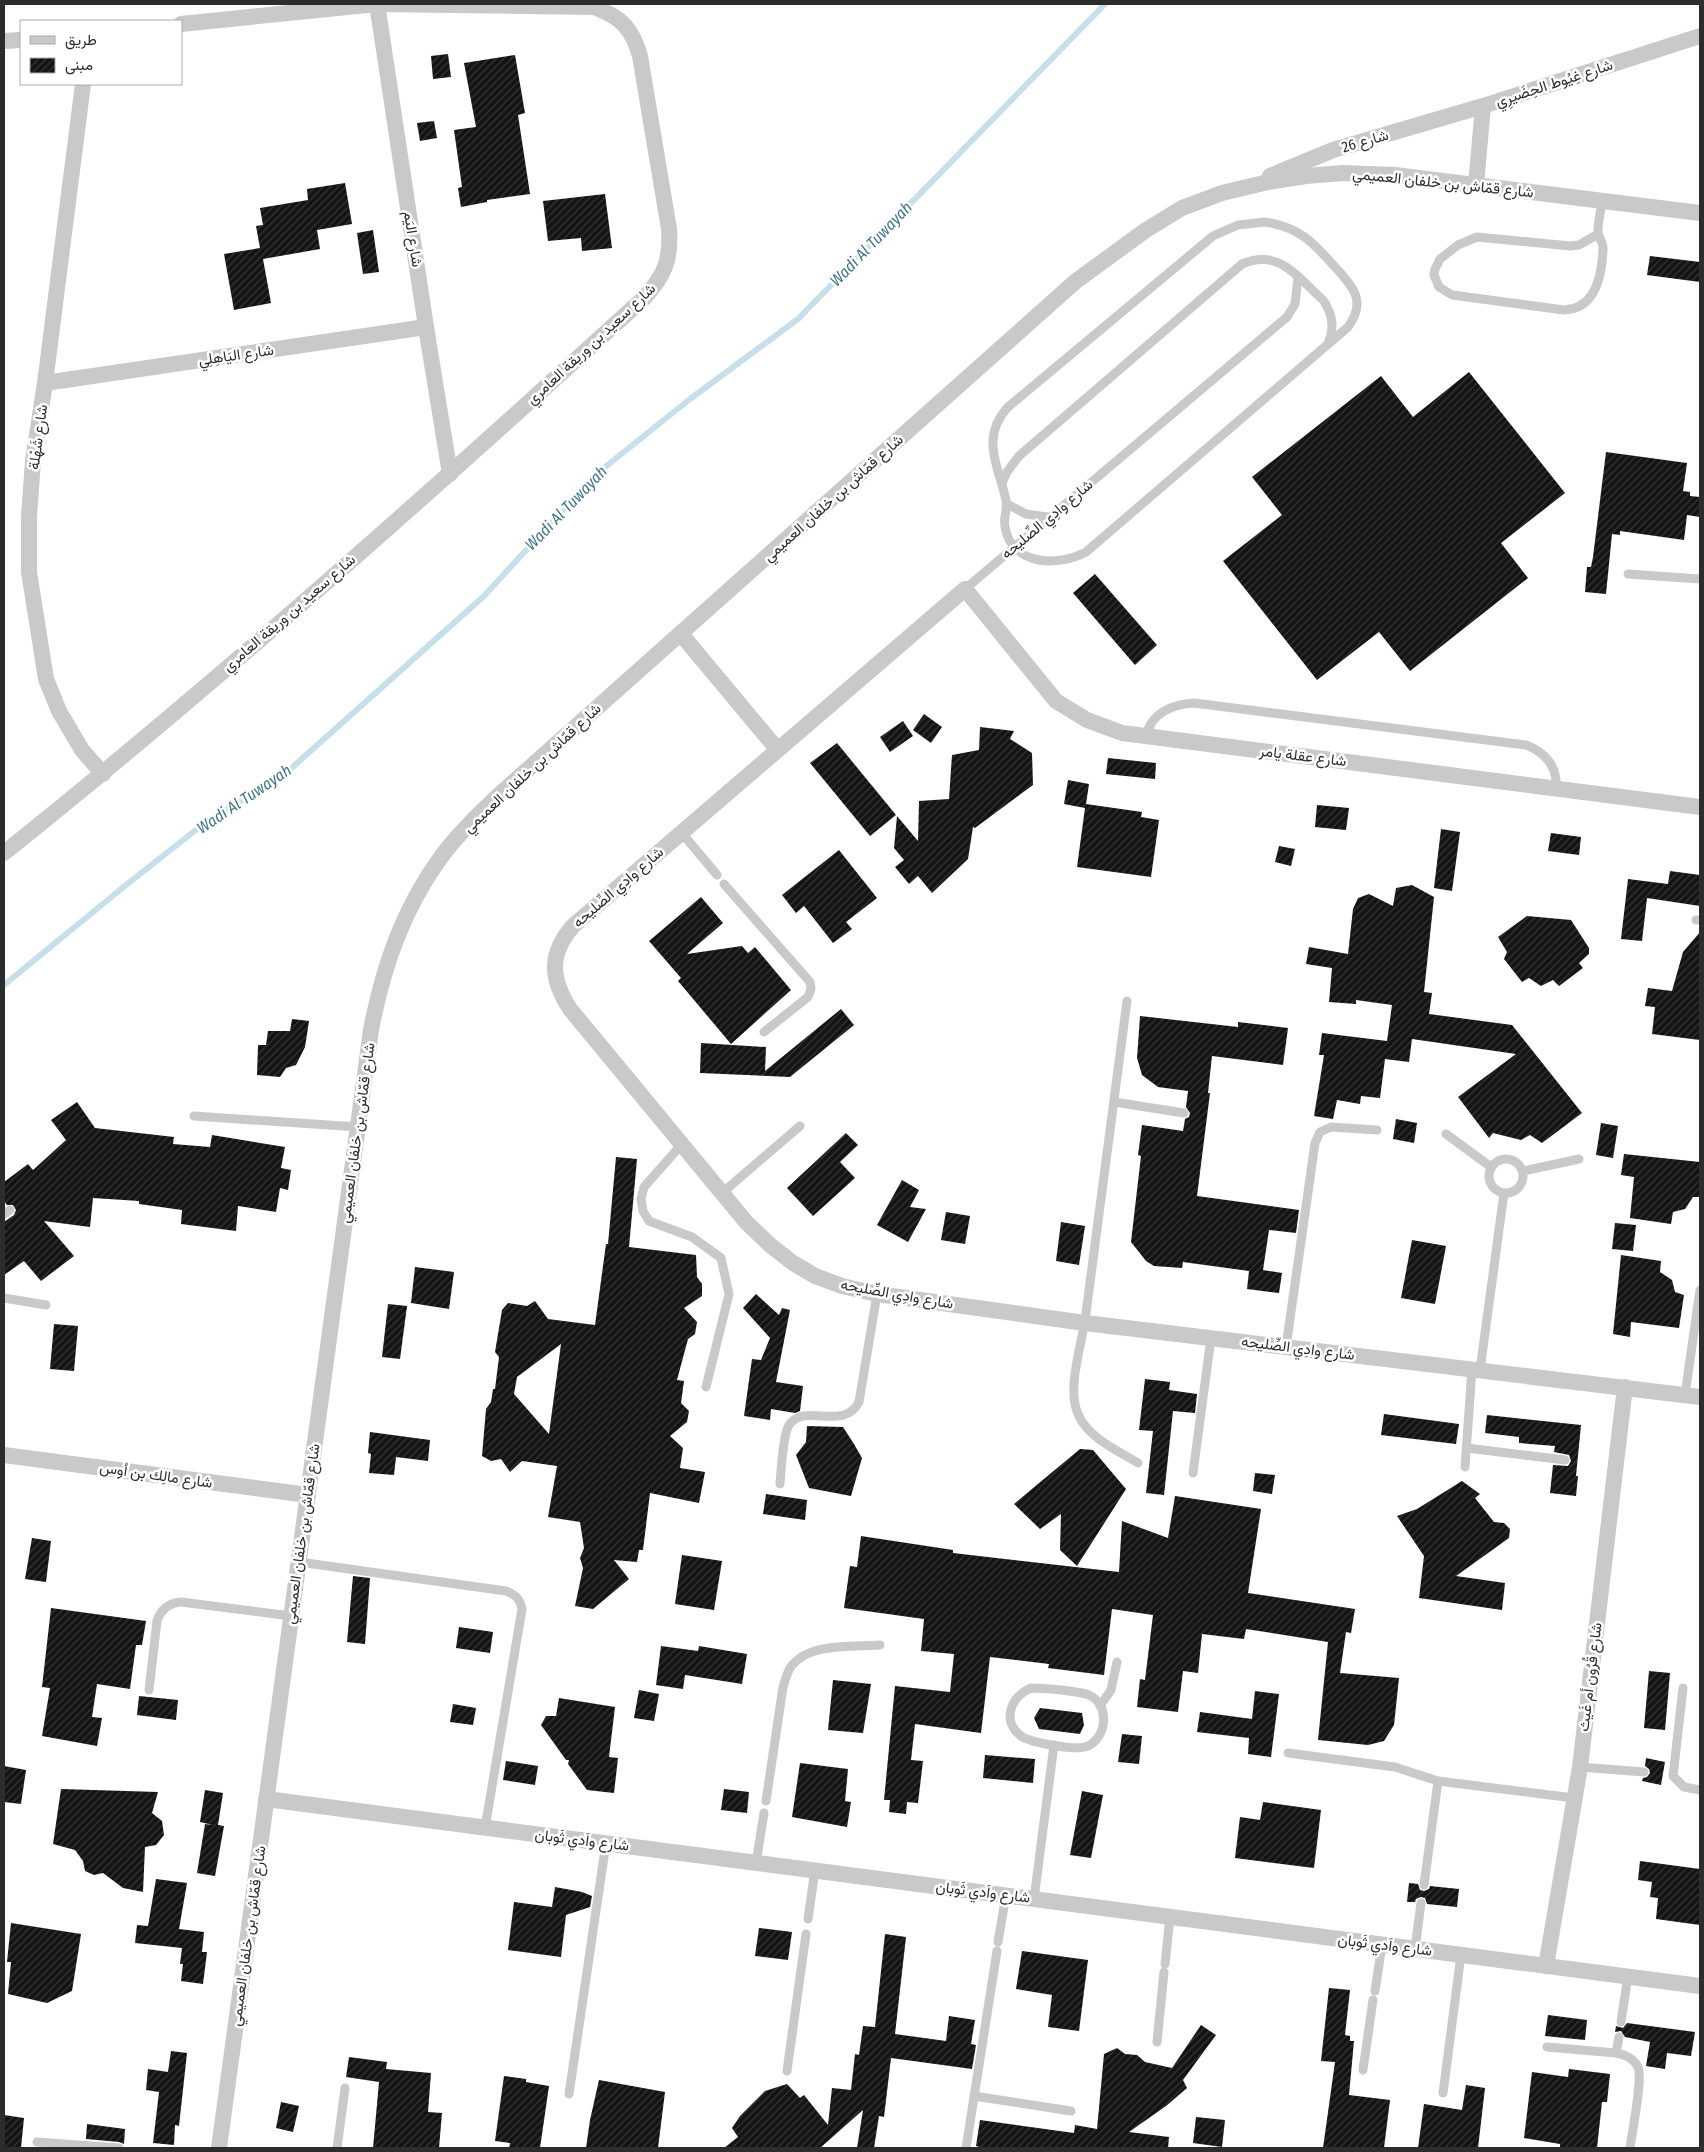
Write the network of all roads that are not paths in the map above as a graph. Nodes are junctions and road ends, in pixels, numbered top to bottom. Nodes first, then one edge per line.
1 (378, 4) edge
2 (182, 24) edge
3 (1700, 36) edge
4 (20, 40) edge
5 (4, 41) edge
6 (83, 85) edge
7 (1483, 106) junction
8 (1476, 185) junction
9 (1250, 186) junction
10 (1602, 201) junction
11 (1700, 213) edge
12 (1598, 234) junction
13 (1298, 278) junction
14 (426, 327) junction
15 (1326, 346) junction
16 (45, 383) junction
17 (450, 474) junction
18 (1002, 483) junction
19 (1007, 504) junction
20 (1048, 517) junction
21 (1014, 547) junction
22 (1628, 574) dead end
23 (1700, 579) edge
24 (965, 589) junction
25 (681, 634) junction
26 (1146, 736) junction
27 (777, 749) junction
28 (103, 774) junction
29 (1556, 788) junction
30 (1700, 807) edge
31 (681, 832) junction
32 (4, 853) edge
33 (716, 875) dead end
34 (724, 884) dead end
35 (1127, 1001) dead end
36 (764, 1032) dead end
37 (1114, 1102) junction
38 (1184, 1113) dead end
39 (194, 1116) dead end
40 (800, 1126) dead end
41 (358, 1127) junction
42 (1377, 1130) dead end
43 (1446, 1134) dead end
44 (682, 1144) junction
45 (1579, 1159) dead end
46 (1491, 1167) junction
47 (1523, 1171) junction
48 (722, 1193) junction
49 (1504, 1193) junction
50 (1700, 1290) edge
51 (877, 1294) junction
52 (4, 1298) edge
53 (46, 1304) dead end
54 (1085, 1323) junction
55 (1211, 1338) junction
56 (1286, 1347) junction
57 (1476, 1369) junction
58 (706, 1387) dead end
59 (1625, 1387) junction
60 (1693, 1396) edge
61 (1467, 1448) junction
62 (4, 1454) edge
63 (1565, 1460) dead end
64 (1138, 1463) dead end
65 (1465, 1467) dead end
66 (1193, 1473) dead end
67 (780, 1484) dead end
68 (308, 1495) junction
69 (299, 1562) junction
70 (291, 1616) junction
71 (880, 1645) dead end
72 (1117, 1662) dead end
73 (1683, 1688) dead end
74 (150, 1690) dead end
75 (1100, 1706) junction
76 (1054, 1745) junction
77 (1288, 1753) dead end
78 (1580, 1767) junction
79 (1644, 1772) dead end
80 (1663, 1774) dead end
81 (1673, 1776) junction
82 (1438, 1781) junction
83 (1700, 1790) edge
84 (1574, 1798) junction
85 (266, 1799) junction
86 (766, 1801) dead end
87 (764, 1812) dead end
88 (485, 1828) junction
89 (606, 1843) junction
90 (756, 1863) junction
91 (814, 1870) junction
92 (1424, 1885) dead end
93 (1006, 1895) junction
94 (1034, 1899) junction
95 (1421, 1903) dead end
96 (1170, 1917) junction
97 (808, 1919) dead end
98 (806, 1934) dead end
99 (1382, 1945) junction
100 (1415, 1949) junction
101 (1462, 1955) junction
102 (1546, 1966) junction
103 (1628, 1976) junction
104 (1700, 1986) edge
105 (1621, 2022) dead end
106 (1619, 2037) dead end
107 (1157, 2042) dead end
108 (1547, 2047) dead end
109 (1616, 2052) junction
110 (787, 2070) dead end
111 (1362, 2070) dead end
112 (345, 2088) dead end
113 (1443, 2093) dead end
114 (569, 2094) dead end
115 (974, 2096) junction
116 (1071, 2111) dead end
117 (37, 2142) dead end
118 (119, 2148) edge
119 (219, 2148) edge
120 (338, 2148) edge
121 (966, 2148) edge
122 (1630, 2148) edge

1 - 2 street, شارع سعيد بن وريقة العامري
1 - 14 street, شارع اليَم
1 - 17 street, شارع سعيد بن وريقة العامري
3 - 7 street, شارع غِيُوط الحِضَيرِي
4 - 5 street
6 - 16 street, شارع شَهْلة
7 - 8 street, شارع غِيُوط الحِضَيرِي
7 - 9 street, شارع 26
8 - 9 street, شارع قمّاش بن خلفان العميمي
8 - 10 street, شارع قمّاش بن خلفان العميمي
9 - 25 street, شارع قمّاش بن خلفان العميمي
10 - 11 street, شارع قمّاش بن خلفان العميمي
10 - 12 lane
12 - 12 lane
13 - 15 lane
13 - 18 lane
13 - 20 lane, شارع وادِي الصِّليحه
14 - 16 street, شارع اليَاهِلِي
14 - 17 street, شارع اليَم
15 - 18 lane
15 - 21 lane
16 - 28 street, شارع شَهْلة
17 - 28 street, شارع سعيد بن وريقة العامري
18 - 19 lane
19 - 20 lane
19 - 21 lane
20 - 21 lane, شارع وادِي الصِّليحه
21 - 24 lane, شارع وادِي الصِّليحه
22 - 23 lane
24 - 26 street, شارع عقلة يامر
24 - 27 street, شارع وادِي الصِّليحه
25 - 27 street
25 - 41 street, شارع قمّاش بن خلفان العميمي
26 - 29 street, شارع عقلة يامر
26 - 29 lane
27 - 31 street, شارع وادِي الصِّليحه
28 - 32 street, شارع سعيد بن وريقة العامري
29 - 30 street, شارع عقلة يامر
31 - 33 lane
31 - 44 street, شارع وادِي الصِّليحه
34 - 36 lane
35 - 37 lane
37 - 38 lane
37 - 54 lane
39 - 41 lane
40 - 48 lane
41 - 68 street, شارع قمّاش بن خلفان العميمي
42 - 56 lane
43 - 46 lane
44 - 48 street, شارع وادِي الصِّليحه
44 - 58 lane
45 - 47 lane
46 - 47 lane
46 - 49 lane
47 - 49 lane
48 - 51 street, شارع وادِي الصِّليحه
49 - 57 lane
50 - 60 lane
51 - 54 street, شارع وادِي الصِّليحه
51 - 67 lane
52 - 53 lane
54 - 55 street, شارع وادِي الصِّليحه
54 - 64 lane
55 - 56 street, شارع وادِي الصِّليحه
55 - 66 lane
56 - 57 street, شارع وادِي الصِّليحه
57 - 59 street, شارع وادِي الصِّليحه
57 - 61 lane
59 - 60 street, شارع وادِي الصِّليحه
59 - 78 street, شارع قُرُون أم غَيث
61 - 63 lane
61 - 65 lane
62 - 68 street, شارع مالِك بن أوس
68 - 69 street, شارع قمّاش بن خلفان العميمي
69 - 70 street, شارع قمّاش بن خلفان العميمي
69 - 88 lane
70 - 74 lane
70 - 85 street, شارع قمّاش بن خلفان العميمي
71 - 86 lane
72 - 75 lane
73 - 81 lane
75 - 76 lane
75 - 76 lane
76 - 94 lane
77 - 82 lane
78 - 79 lane
78 - 84 street, شارع قُرُون أم غَيث
80 - 81 lane
81 - 83 lane
82 - 84 lane
82 - 92 lane
84 - 102 street, شارع قُرُون أم غَيث
85 - 88 street, شارع واَدي ثَوبان
85 - 119 street, شارع قمّاش بن خلفان العميمي
87 - 90 lane
88 - 89 street, شارع واَدي ثَوبان
89 - 90 street, شارع واَدي ثَوبان
89 - 114 lane
90 - 91 street, شارع واَدي ثَوبان
91 - 93 street, شارع واَدي ثَوبان
91 - 97 lane
93 - 94 street, شارع واَدي ثَوبان
93 - 115 lane
94 - 96 street, شارع واَدي ثَوبان
95 - 100 lane
96 - 99 street, شارع واَدي ثَوبان
96 - 107 lane
98 - 110 lane
99 - 100 street, شارع واَدي ثَوبان
99 - 111 lane
100 - 101 street, شارع واَدي ثَوبان
101 - 102 street, شارع واَدي ثَوبان
101 - 113 lane
102 - 103 street, شارع واَدي ثَوبان
103 - 104 street, شارع واَدي ثَوبان
103 - 105 lane
106 - 109 lane
108 - 109 lane
109 - 122 lane
112 - 120 lane
115 - 116 lane
115 - 121 lane
117 - 118 lane

